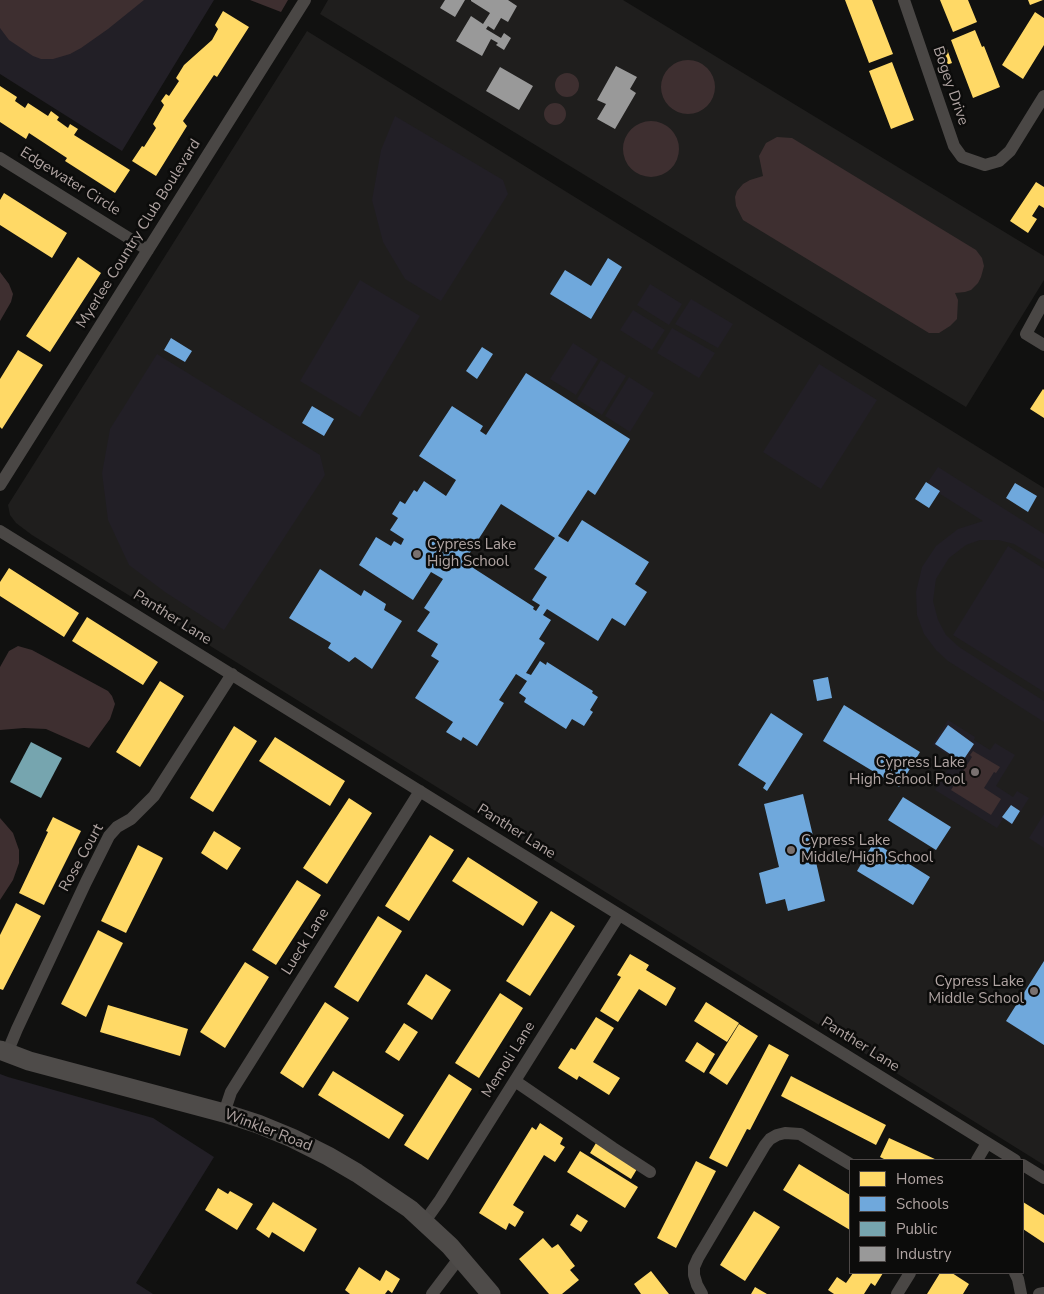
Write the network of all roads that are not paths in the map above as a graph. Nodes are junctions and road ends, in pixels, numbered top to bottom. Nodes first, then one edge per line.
1 (305, 0) edge
2 (904, 0) edge
3 (1044, 96) edge
4 (0, 158) edge
5 (148, 250) junction
6 (1044, 301) edge
7 (1044, 345) edge
8 (0, 486) edge
9 (0, 531) edge
10 (232, 674) junction
11 (420, 791) junction
12 (619, 915) junction
13 (4, 1052) edge
14 (515, 1080) junction
15 (224, 1113) junction
16 (987, 1143) junction
17 (978, 1159) edge
18 (1013, 1159) edge
19 (849, 1163) edge
20 (1024, 1166) edge
21 (650, 1172) dead end
22 (1044, 1178) edge
23 (424, 1221) junction
24 (460, 1257) junction
25 (909, 1274) edge
26 (1016, 1274) edge
27 (1044, 1293) edge
28 (432, 1294) edge
29 (491, 1294) edge
30 (702, 1294) edge
31 (897, 1294) edge
32 (1021, 1294) edge
33 (1039, 1294) edge

1 - 5 street, Myerlee Country Club Boulevard
2 - 3 street, Bogey Drive
4 - 5 street, Edgewater Circle
5 - 8 street, Myerlee Country Club Boulevard
6 - 7 street
9 - 10 street, Panther Lane
10 - 11 street, Panther Lane
10 - 13 street, Rose Court
11 - 12 street, Panther Lane
11 - 15 street, Lueck Lane
12 - 14 street, Memoli Lane
12 - 16 street, Panther Lane
13 - 15 street, Winkler Road
14 - 21 street
14 - 23 street, Memoli Lane
15 - 23 street, Winkler Road
16 - 17 street
16 - 18 street, Panther Lane
19 - 30 street
20 - 22 street
23 - 24 street, Winkler Road
24 - 28 street
24 - 29 street, Winkler Road
25 - 31 street
26 - 32 street
27 - 33 street

